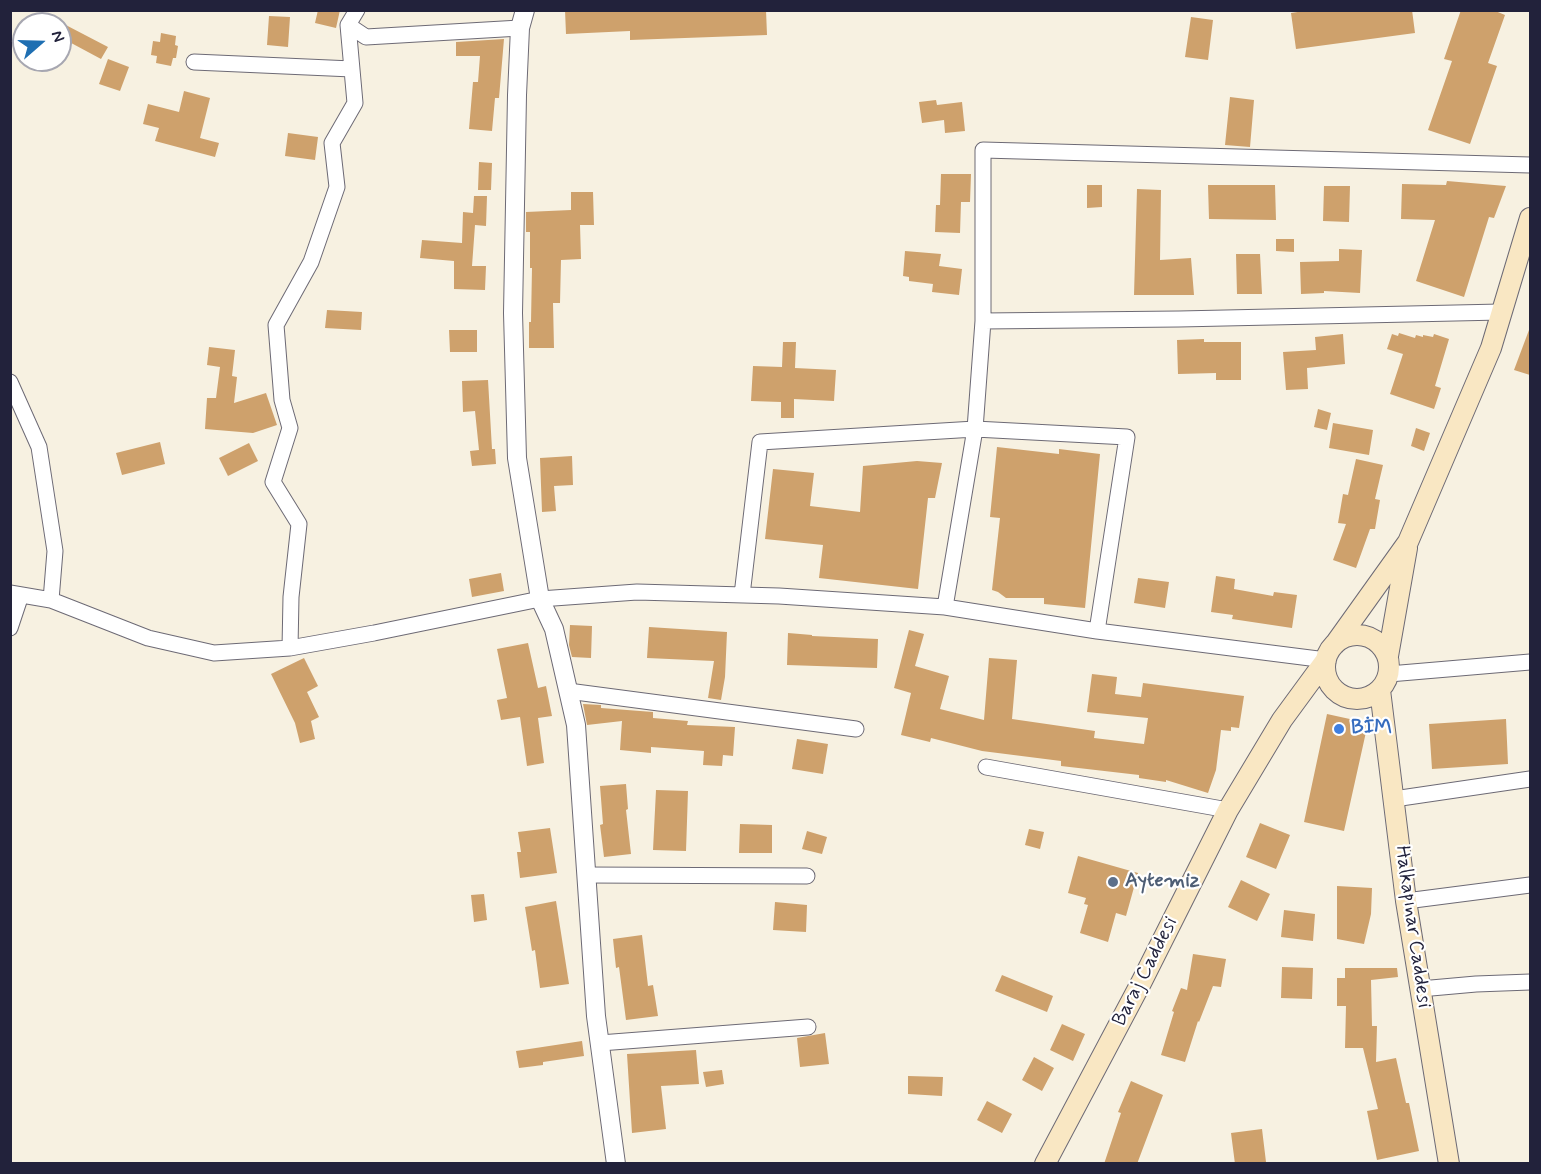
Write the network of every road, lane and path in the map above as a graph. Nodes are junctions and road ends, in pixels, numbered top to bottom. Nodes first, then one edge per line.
1 (357, 10) edge
2 (522, 19) edge
3 (348, 25) junction
4 (194, 62) dead end
5 (352, 69) junction
6 (1530, 165) edge
7 (1530, 222) edge
8 (1502, 312) junction
9 (983, 321) junction
10 (10, 382) edge
11 (975, 429) junction
12 (1408, 542) junction
13 (16, 594) edge
14 (742, 595) junction
15 (540, 599) junction
16 (51, 600) junction
17 (945, 607) junction
18 (10, 628) edge
19 (1097, 631) junction
20 (290, 648) junction
21 (1330, 652) junction
22 (1530, 662) edge
23 (1386, 673) junction
24 (568, 691) junction
25 (856, 729) dead end
26 (986, 767) dead end
27 (1530, 779) edge
28 (1394, 799) junction
29 (1228, 810) junction
30 (586, 875) junction
31 (807, 876) dead end
32 (1530, 885) edge
33 (1406, 901) junction
34 (1530, 982) edge
35 (1420, 989) junction
36 (808, 1027) dead end
37 (600, 1043) junction
38 (616, 1164) edge
39 (1045, 1164) edge
40 (1449, 1164) edge

1 - 3 street
2 - 3 street
2 - 15 street
3 - 5 street
4 - 5 street
5 - 20 street
6 - 9 street
7 - 8 main road
8 - 9 street
8 - 12 main road
9 - 11 street
10 - 16 street
11 - 14 street
11 - 17 street
11 - 19 street
12 - 21 main road, Baraj Caddesi
12 - 23 main road, Halkapınar Caddesi
13 - 16 street
13 - 18 street
14 - 15 street
14 - 17 street
15 - 20 street
15 - 24 street
16 - 20 street
17 - 19 street
19 - 21 street
21 - 23 main road
21 - 23 main road
21 - 29 main road, Baraj Caddesi
22 - 23 street
23 - 28 main road, Halkapınar Caddesi
24 - 25 street
24 - 30 street
26 - 29 street
27 - 28 street
28 - 33 main road, Halkapınar Caddesi
29 - 39 main road, Baraj Caddesi
30 - 31 street
30 - 37 street
32 - 33 street
33 - 35 main road, Halkapınar Caddesi
34 - 35 street
35 - 40 main road, Halkapınar Caddesi
36 - 37 street
37 - 38 street

